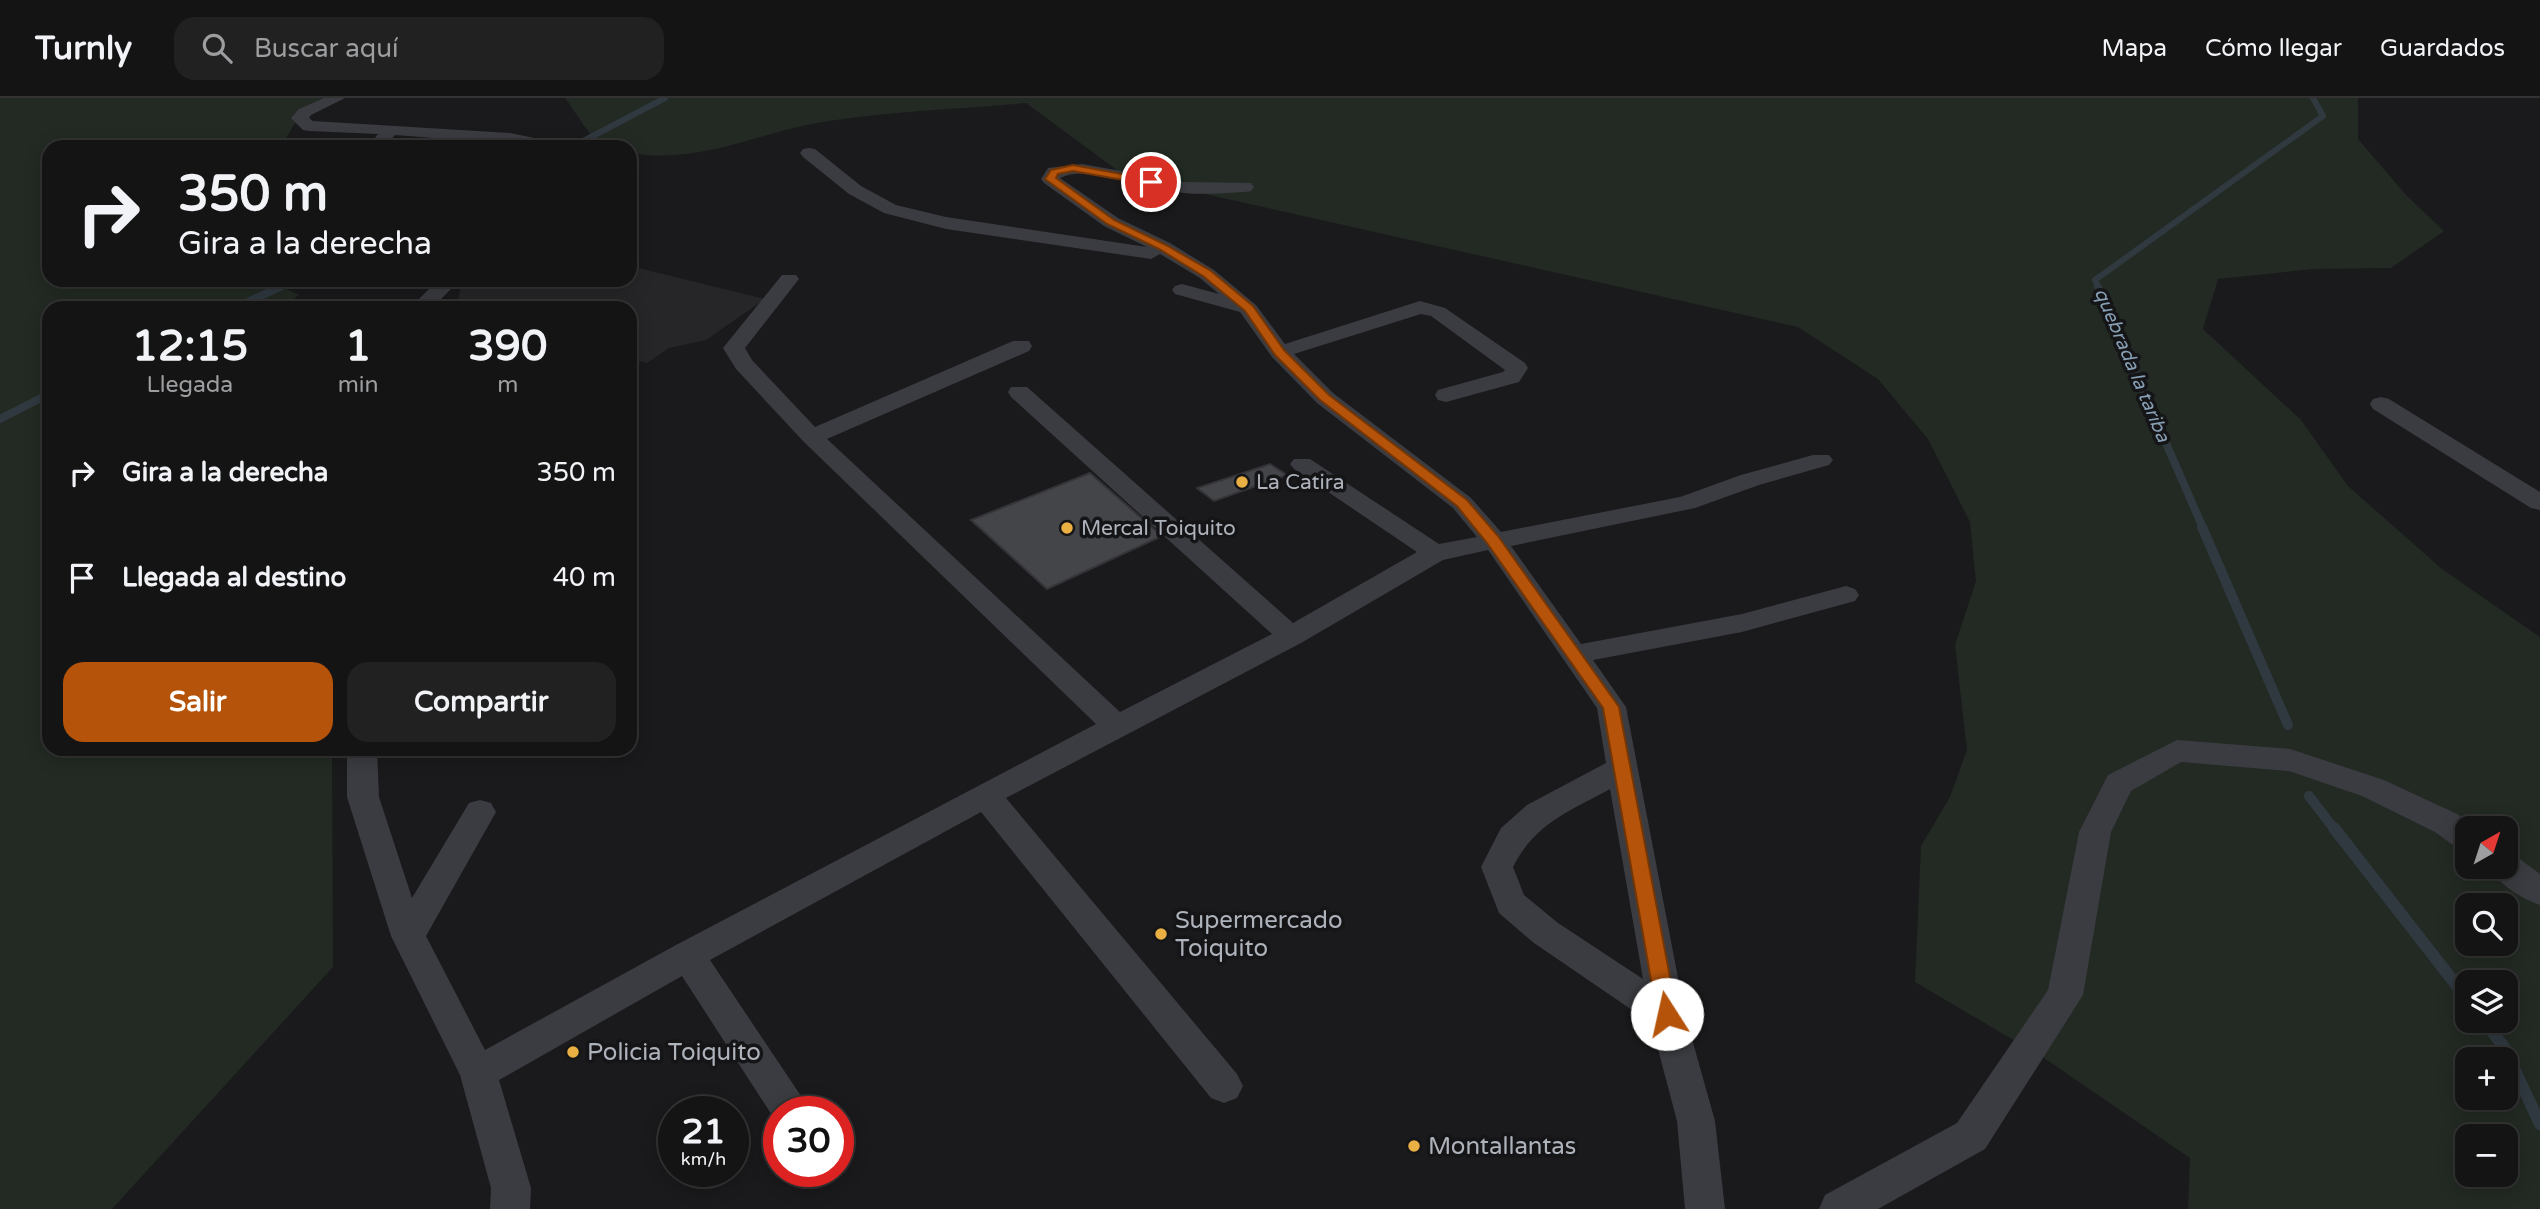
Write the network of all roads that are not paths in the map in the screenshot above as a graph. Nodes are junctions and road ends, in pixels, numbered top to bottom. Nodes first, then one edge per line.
1 (337, 98) edge
2 (391, 130) junction
3 (382, 140) edge
4 (520, 140) edge
5 (809, 153) dead end
6 (1245, 187) dead end
7 (1185, 260) junction
8 (789, 279) dead end
9 (442, 287) edge
10 (1182, 290) dead end
11 (427, 301) edge
12 (1249, 309) junction
13 (1021, 346) dead end
14 (1280, 352) junction
15 (1019, 392) dead end
16 (1446, 395) dead end
17 (2381, 404) dead end
18 (812, 436) junction
19 (1821, 460) dead end
20 (1302, 464) dead end
21 (2540, 503) edge
22 (1493, 539) junction
23 (1435, 553) junction
24 (1846, 595) dead end
25 (1291, 636) junction
26 (1576, 654) junction
27 (1117, 727) junction
28 (362, 756) edge
29 (1623, 768) junction
30 (985, 795) junction
31 (480, 812) dead end
32 (2455, 829) edge
33 (2518, 876) edge
34 (2540, 892) edge
35 (408, 936) junction
36 (688, 955) junction
37 (1667, 1014) junction
38 (478, 1073) junction
39 (1224, 1086) dead end
40 (780, 1096) edge
41 (510, 1209) edge
42 (1705, 1209) edge
43 (1839, 1209) edge

1 - 2 street
2 - 3 street
2 - 4 street
5 - 7 street
6 - 7 street
7 - 12 street
8 - 18 street
9 - 11 street
10 - 12 street
12 - 14 street
13 - 18 street
14 - 16 street
14 - 22 street
15 - 25 street
17 - 21 street
18 - 27 street
19 - 22 street
20 - 23 street
22 - 23 street
22 - 26 street
23 - 25 street
24 - 26 street
25 - 27 street
26 - 29 street
27 - 30 street
28 - 35 street
29 - 37 street
29 - 37 street
30 - 36 street
30 - 39 street
31 - 35 street
32 - 43 street
33 - 34 street
35 - 38 street
36 - 38 street
36 - 40 street
37 - 42 street
38 - 41 street

